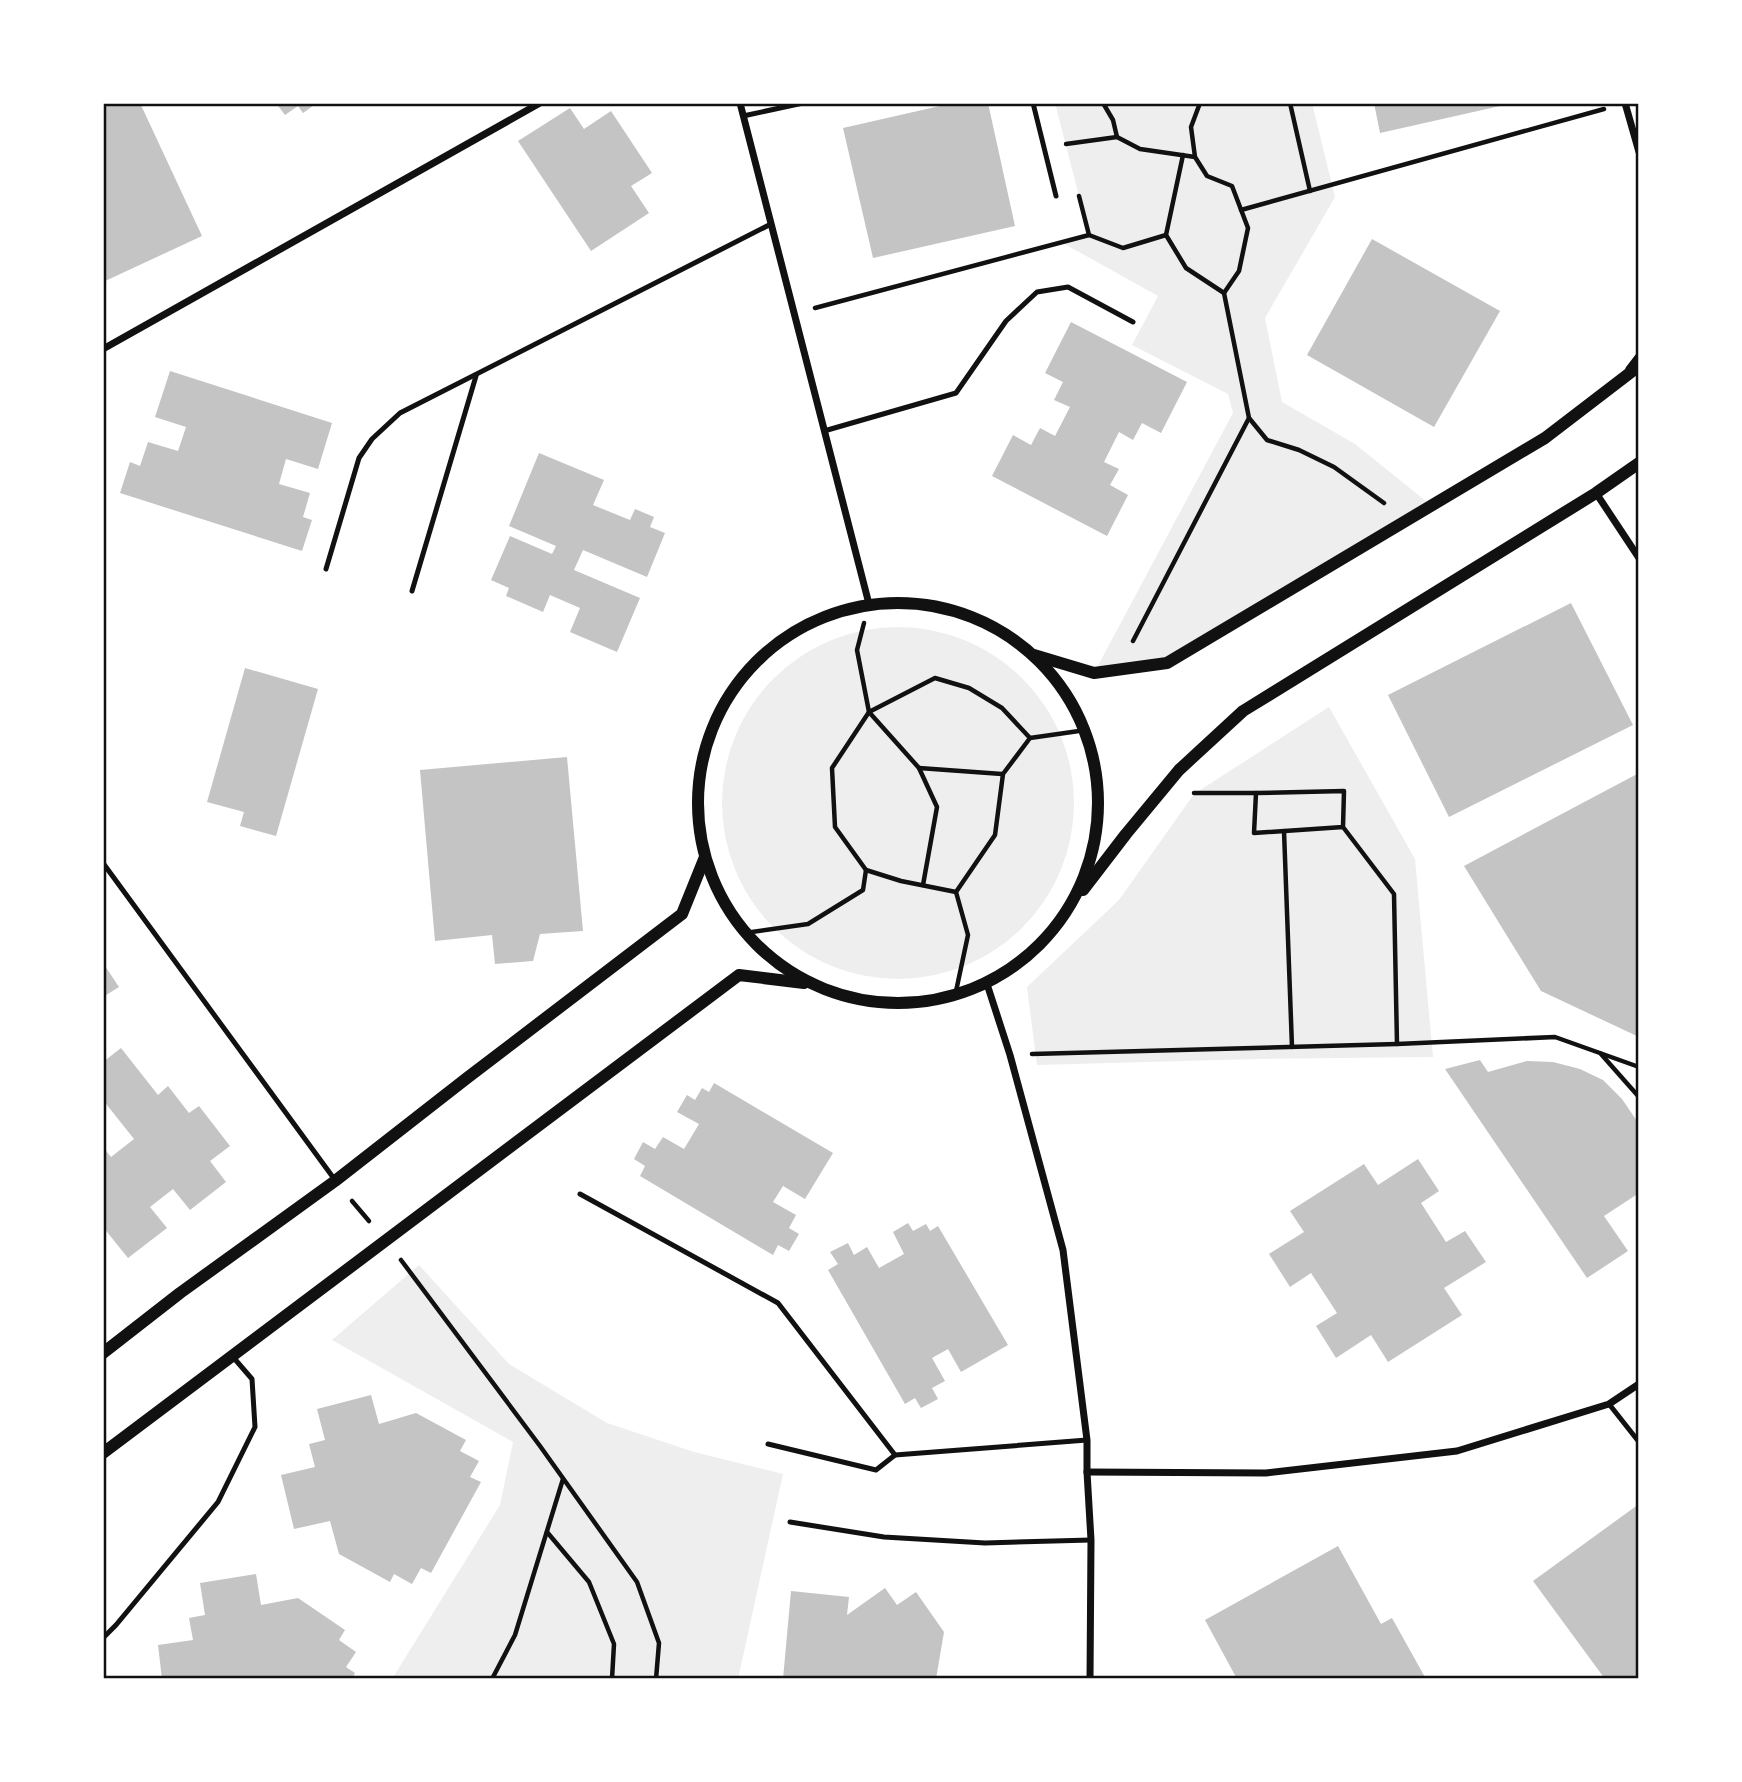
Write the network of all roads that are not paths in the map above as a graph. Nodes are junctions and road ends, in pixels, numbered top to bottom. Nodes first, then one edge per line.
1 (540, 103) edge
2 (740, 103) edge
3 (803, 103) edge
4 (1033, 103) edge
5 (1625, 103) edge
6 (743, 116) junction
7 (1639, 152) edge
8 (1056, 196) dead end
9 (771, 224) junction
10 (1133, 322) dead end
11 (103, 349) edge
12 (1639, 356) edge
13 (1639, 366) edge
14 (476, 374) junction
15 (1624, 377) junction
16 (824, 431) junction
17 (1639, 463) edge
18 (1596, 493) junction
19 (1639, 558) edge
20 (326, 569) dead end
21 (412, 591) dead end
22 (869, 604) junction
23 (1034, 655) junction
24 (705, 857) junction
25 (103, 863) edge
26 (1074, 902) junction
27 (810, 983) junction
28 (987, 984) junction
29 (335, 1181) junction
30 (580, 1194) dead end
31 (103, 1353) edge
32 (233, 1357) junction
33 (1639, 1384) edge
34 (1609, 1404) junction
35 (1087, 1440) junction
36 (1639, 1442) edge
37 (768, 1444) dead end
38 (103, 1453) edge
39 (895, 1455) junction
40 (1087, 1472) junction
41 (790, 1522) dead end
42 (1091, 1540) junction
43 (103, 1638) edge
44 (1090, 1679) edge

1 - 11 street
2 - 6 street
3 - 6 lane
4 - 8 lane
5 - 7 street
6 - 9 street
9 - 14 lane
9 - 16 street
10 - 16 lane
12 - 15 street
13 - 15 street
14 - 20 lane
14 - 21 lane
15 - 23 street
16 - 22 street
17 - 18 street
18 - 19 street
18 - 26 street
22 - 23 street
22 - 24 street
23 - 26 street
24 - 27 street
24 - 29 street
25 - 29 lane
26 - 28 street
27 - 28 street
27 - 32 street
28 - 35 street
29 - 31 street
30 - 39 lane
32 - 38 street
32 - 43 lane
33 - 34 street
34 - 36 lane
34 - 40 street
35 - 39 lane
35 - 40 street
37 - 39 lane
40 - 42 street
41 - 42 lane
42 - 44 street

